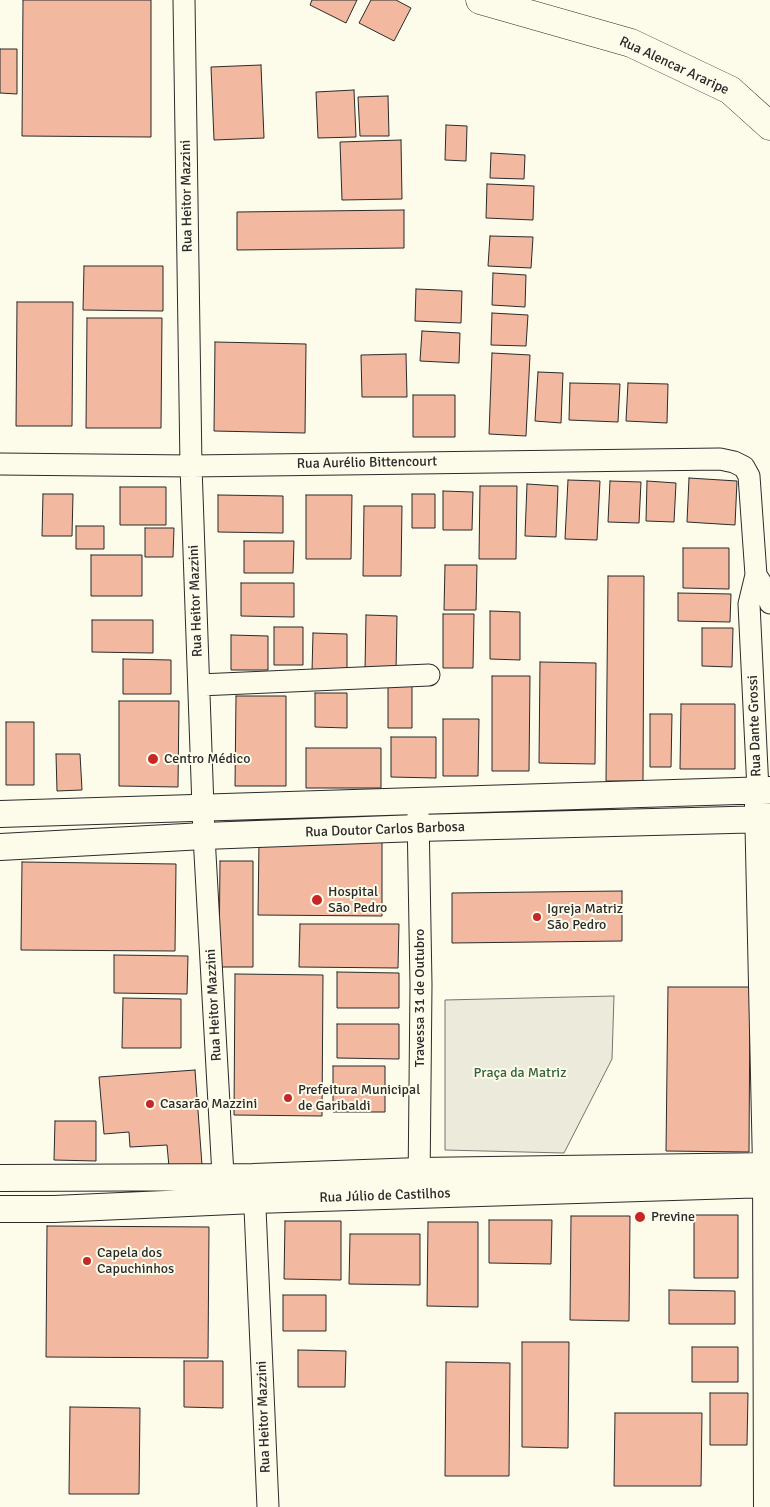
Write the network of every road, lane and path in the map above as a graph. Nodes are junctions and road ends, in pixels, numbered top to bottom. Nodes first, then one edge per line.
1 (184, 0) edge
2 (480, 0) edge
3 (770, 126) edge
4 (734, 462) joint
5 (0, 464) edge
6 (191, 466) junction
7 (756, 575) junction
8 (770, 603) edge
9 (429, 675) dead end
10 (199, 685) junction
11 (764, 790) edge
12 (418, 801) junction
13 (203, 808) junction
14 (0, 814) edge
15 (764, 820) edge
16 (418, 828) junction
17 (204, 836) junction
18 (0, 847) edge
19 (768, 1175) edge
20 (0, 1178) edge
21 (419, 1183) junction
22 (254, 1188) junction
23 (224, 1189) junction
24 (0, 1208) edge
25 (268, 1507) edge
26 (767, 1507) edge

1 - 6 street, Rua Heitor Mazzini
2 - 3 main road, Rua Alencar Araripe
4 - 6 street, Rua Aurélio Bittencourt
4 - 7 street, Rua Dante Grossi
5 - 6 street, Rua Aurélio Bittencourt
6 - 10 street, Rua Heitor Mazzini
7 - 8 street, Rua Dante Grossi
7 - 11 street, Rua Dante Grossi
9 - 10 street
10 - 13 street, Rua Heitor Mazzini
11 - 12 street, Rua Doutor Carlos Barbosa
11 - 15 street, Rua Dante Grossi
12 - 13 street, Rua Doutor Carlos Barbosa
12 - 16 street, Travessa 31 de Outubro
13 - 14 street, Rua Doutor Carlos Barbosa
13 - 17 street, Rua Heitor Mazzini
15 - 16 street, Rua Doutor Carlos Barbosa
15 - 19 street, Rua Dante Grossi
16 - 17 street, Rua Doutor Carlos Barbosa
16 - 21 street, Travessa 31 de Outubro
17 - 18 street, Rua Doutor Carlos Barbosa
17 - 23 street, Rua Heitor Mazzini
19 - 21 street, Rua Júlio de Castilhos
19 - 26 street, Rua Dante Grossi
20 - 23 street, Rua Júlio de Castilhos
21 - 22 street, Rua Júlio de Castilhos
22 - 23 street, Rua Júlio de Castilhos
22 - 25 street, Rua Heitor Mazzini
23 - 24 street, Rua Júlio de Castilhos

